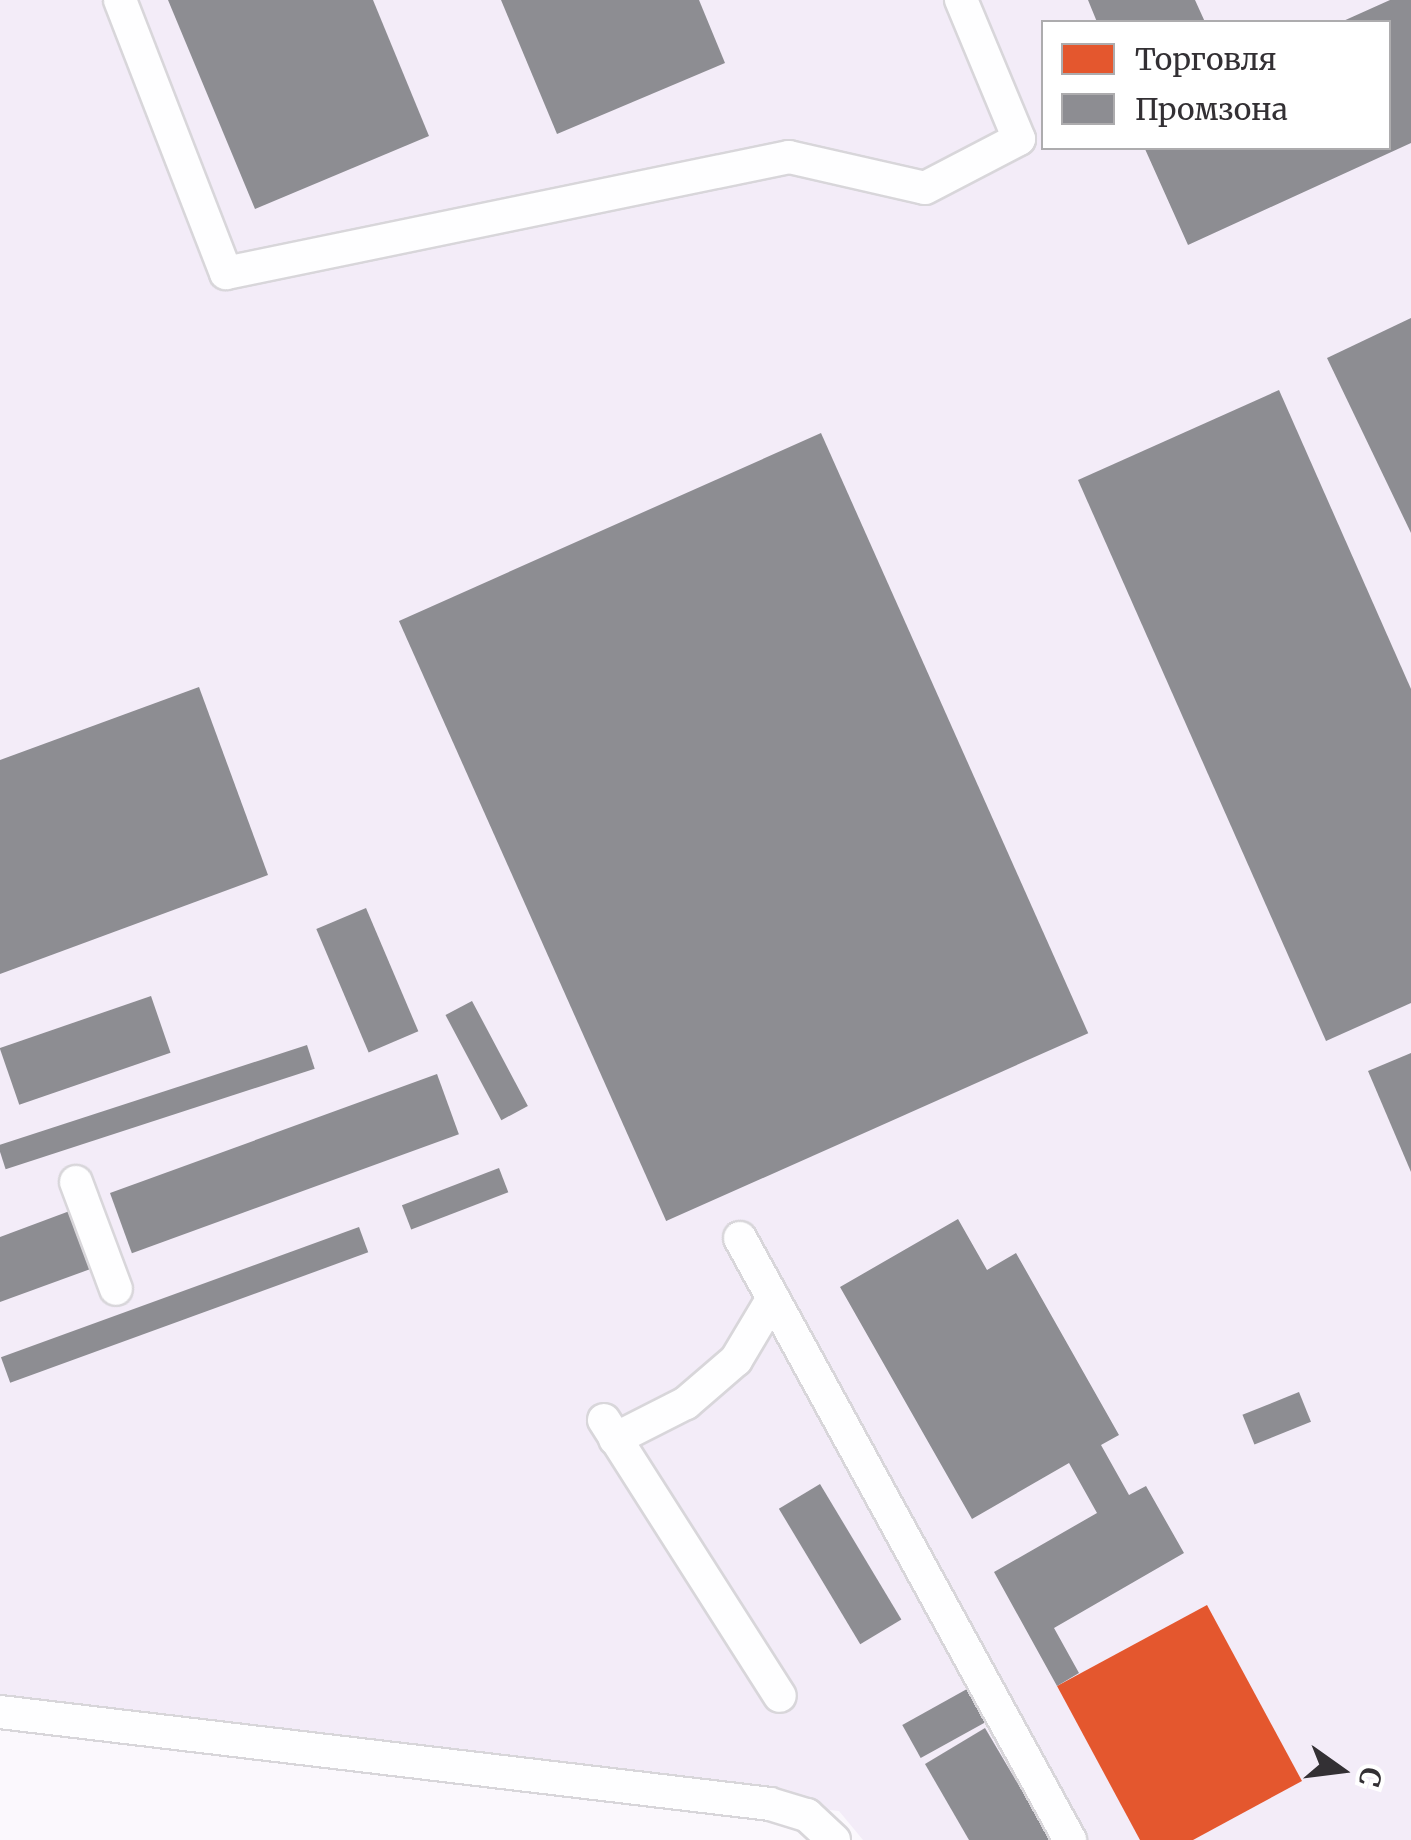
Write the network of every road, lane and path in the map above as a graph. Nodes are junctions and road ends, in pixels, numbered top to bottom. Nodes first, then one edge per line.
1 (120, 0) edge
2 (960, 0) edge
3 (76, 1182) dead end
4 (740, 1238) dead end
5 (116, 1289) dead end
6 (773, 1298) junction
7 (780, 1696) dead end
8 (0, 1712) edge
9 (834, 1840) edge
10 (1070, 1840) edge

1 - 2 street
3 - 5 street
4 - 6 street
6 - 7 street
6 - 10 street
8 - 9 street

